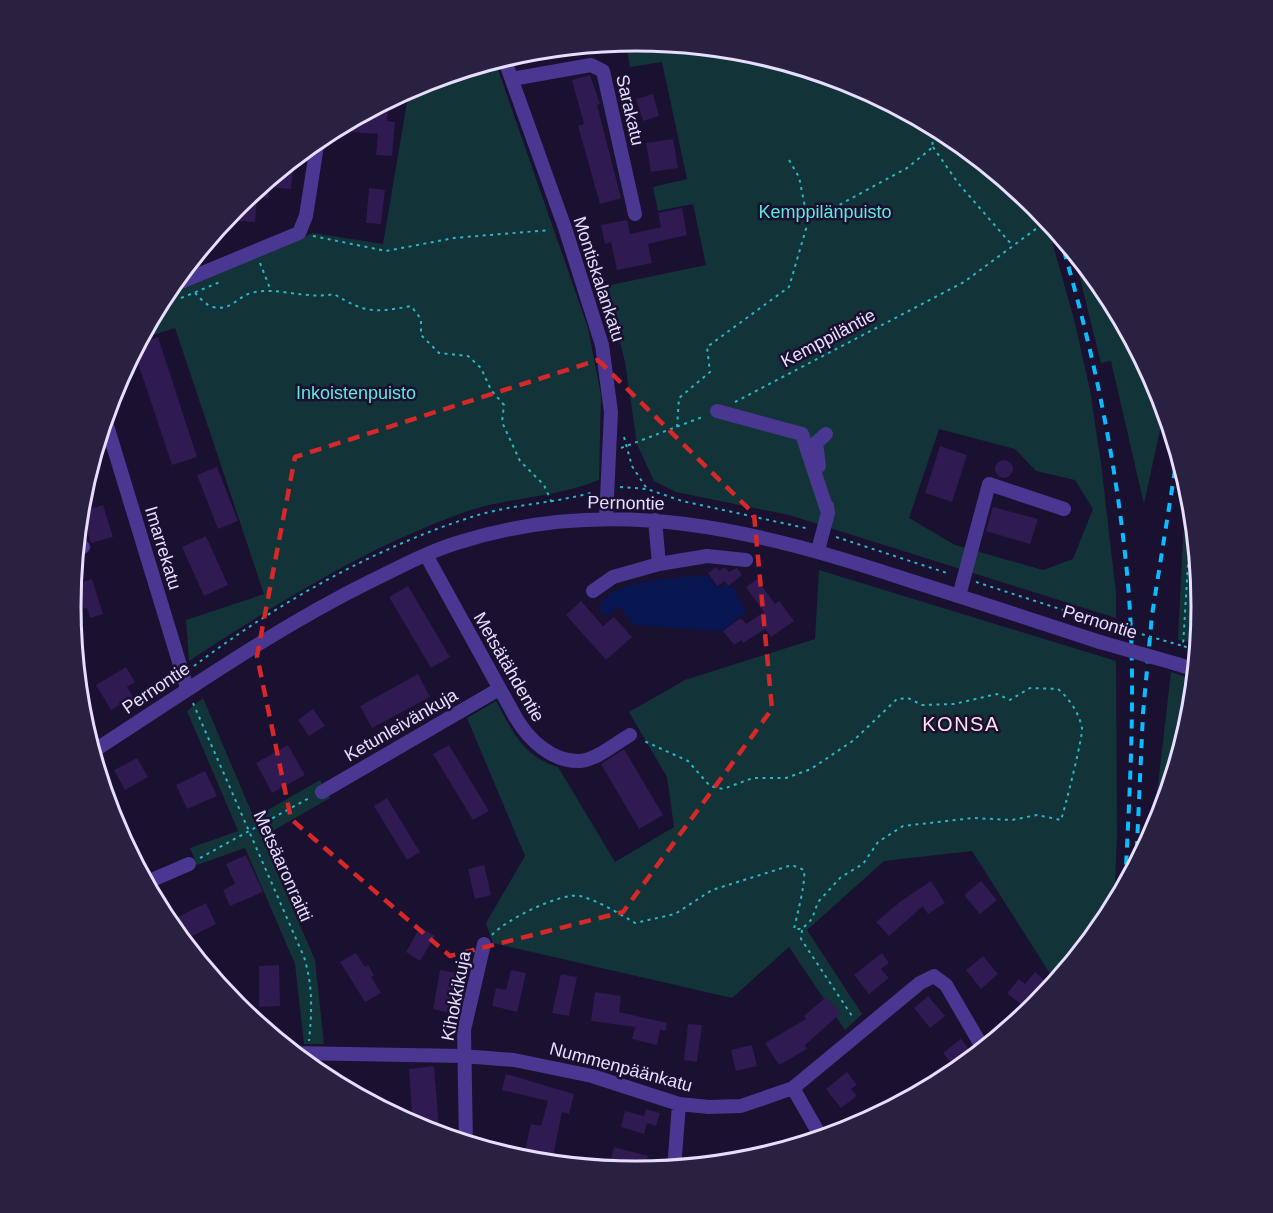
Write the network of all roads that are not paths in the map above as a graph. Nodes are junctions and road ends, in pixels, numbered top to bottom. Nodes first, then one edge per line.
1 (507, 67) edge
2 (512, 79) junction
3 (316, 154) edge
4 (635, 214) dead end
5 (189, 278) edge
6 (717, 411) road end
7 (109, 432) edge
8 (826, 434) dead end
9 (1064, 509) dead end
10 (828, 513) junction
11 (606, 519) junction
12 (655, 520) junction
13 (818, 550) junction
14 (426, 555) junction
15 (746, 560) dead end
16 (659, 564) junction
17 (593, 591) dead end
18 (959, 596) junction
19 (1188, 668) edge
20 (187, 688) junction
21 (499, 689) junction
22 (630, 735) road end
23 (99, 747) edge
24 (322, 792) road end
25 (189, 864) road end
26 (153, 880) edge
27 (484, 944) road end
28 (980, 1043) edge
29 (463, 1056) junction
30 (315, 1059) edge
31 (793, 1088) junction
32 (679, 1104) junction
33 (818, 1132) edge
34 (466, 1135) edge
35 (675, 1161) edge

1 - 2 street, Montiskalankatu
2 - 4 street, Sarakatu
2 - 11 street, Montiskalankatu
3 - 5 street
6 - 10 street
7 - 20 street, Imarrekatu
8 - 10 street
9 - 18 street
10 - 13 street
11 - 12 street, Pernontie
11 - 14 street, Pernontie
12 - 13 street, Pernontie
12 - 16 street
13 - 18 street, Pernontie
14 - 20 street, Pernontie
14 - 21 street, Metsätähdentie
15 - 16 street
16 - 17 street
18 - 19 street, Pernontie, bridge
20 - 23 street, Pernontie
21 - 22 street, Metsätähdentie
21 - 24 street, Ketunleivänkuja
25 - 26 street
27 - 29 street, Kihokkikuja
28 - 31 street, Nummenpäänkatu
29 - 30 street, Nummenpäänkatu
29 - 32 street, Nummenpäänkatu
29 - 34 street, Kihokkikuja
31 - 32 street, Nummenpäänkatu
31 - 33 street
32 - 35 street

